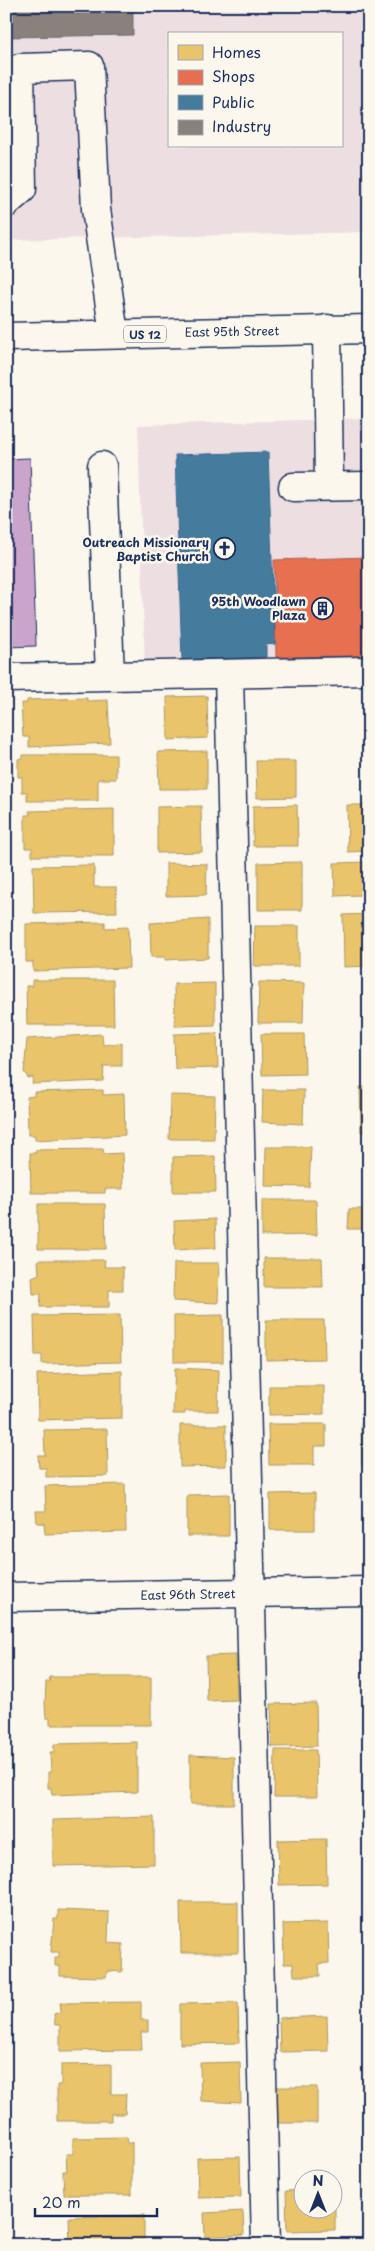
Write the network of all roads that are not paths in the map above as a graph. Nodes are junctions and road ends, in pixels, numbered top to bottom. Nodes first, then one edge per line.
1 (6, 203) edge
2 (369, 328) edge
3 (327, 330) junction
4 (114, 334) junction
5 (6, 337) edge
6 (102, 466) dead end
7 (329, 486) junction
8 (369, 486) edge
9 (293, 487) dead end
10 (369, 671) edge
11 (229, 674) junction
12 (110, 676) junction
13 (6, 678) edge
14 (369, 1591) edge
15 (251, 1593) junction
16 (6, 1597) edge
17 (266, 2245) edge

1 - 4 main road
2 - 3 main road, East 95th Street / US 12
3 - 4 main road, East 95th Street / US 12
3 - 7 main road
4 - 5 main road, East 95th Street / US 12
6 - 12 main road
7 - 8 main road
7 - 9 main road
10 - 11 main road
11 - 12 main road
11 - 15 main road
12 - 13 main road
14 - 15 main road, East 96th Street
15 - 16 main road, East 96th Street
15 - 17 main road

